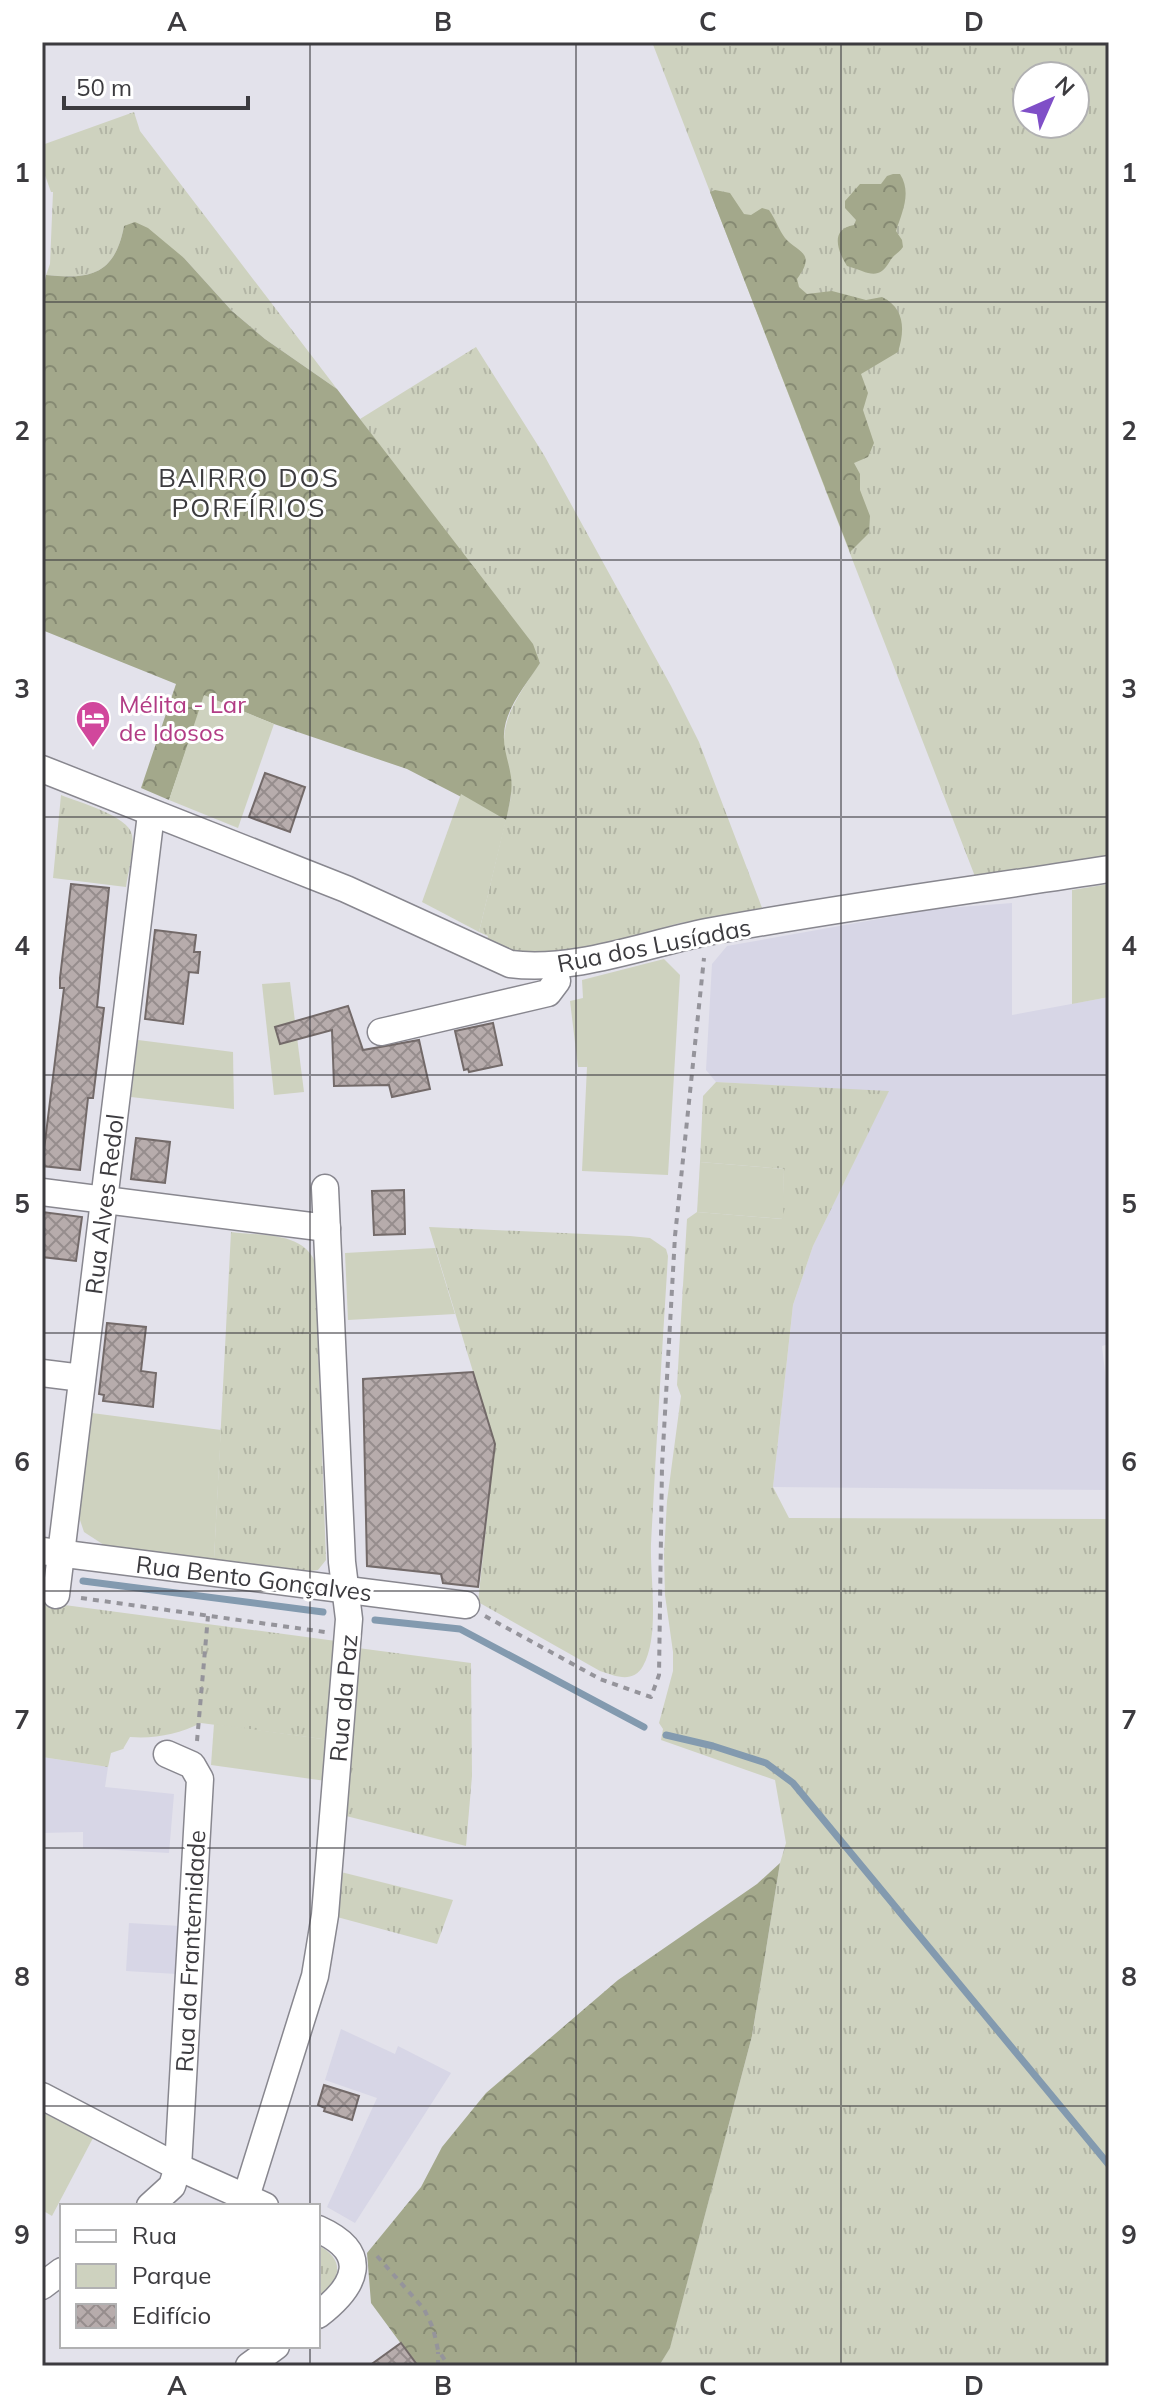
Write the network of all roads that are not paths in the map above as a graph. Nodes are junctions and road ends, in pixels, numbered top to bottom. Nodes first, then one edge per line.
1 (42, 769) edge
2 (151, 814) junction
3 (1109, 869) edge
4 (553, 966) junction
5 (381, 1032) dead end
6 (325, 1188) dead end
7 (42, 1192) edge
8 (104, 1200) junction
9 (327, 1228) junction
10 (42, 1373) edge
11 (82, 1378) junction
12 (51, 1552) edge
13 (347, 1591) junction
14 (56, 1595) road end
15 (466, 1605) road end
16 (167, 1754) dead end
17 (42, 2096) edge
18 (178, 2167) junction
19 (256, 2202) edge
20 (152, 2204) edge
21 (324, 2232) edge
22 (60, 2272) edge
23 (42, 2286) edge
24 (320, 2313) edge
25 (273, 2348) edge
26 (249, 2366) edge

1 - 2 street, Rua dos Lusíadas
2 - 4 street, Rua dos Lusíadas
2 - 8 street, Rua Alves Redol
3 - 4 street, Rua dos Lusíadas
4 - 5 street
6 - 9 street, Rua da Paz
7 - 8 street
8 - 9 street
8 - 11 street, Rua Alves Redol
9 - 13 street, Rua da Paz
10 - 11 street
11 - 12 street, Rua Alves Redol
12 - 13 street, Rua Bento Gonçalves
12 - 14 street, Rua Alves Redol
13 - 15 street, Rua Bento Gonçalves
13 - 19 street, Rua da Paz
16 - 18 street, Rua da Franternidade
17 - 18 street
18 - 19 street
18 - 20 street
21 - 24 street
22 - 23 street
25 - 26 street

